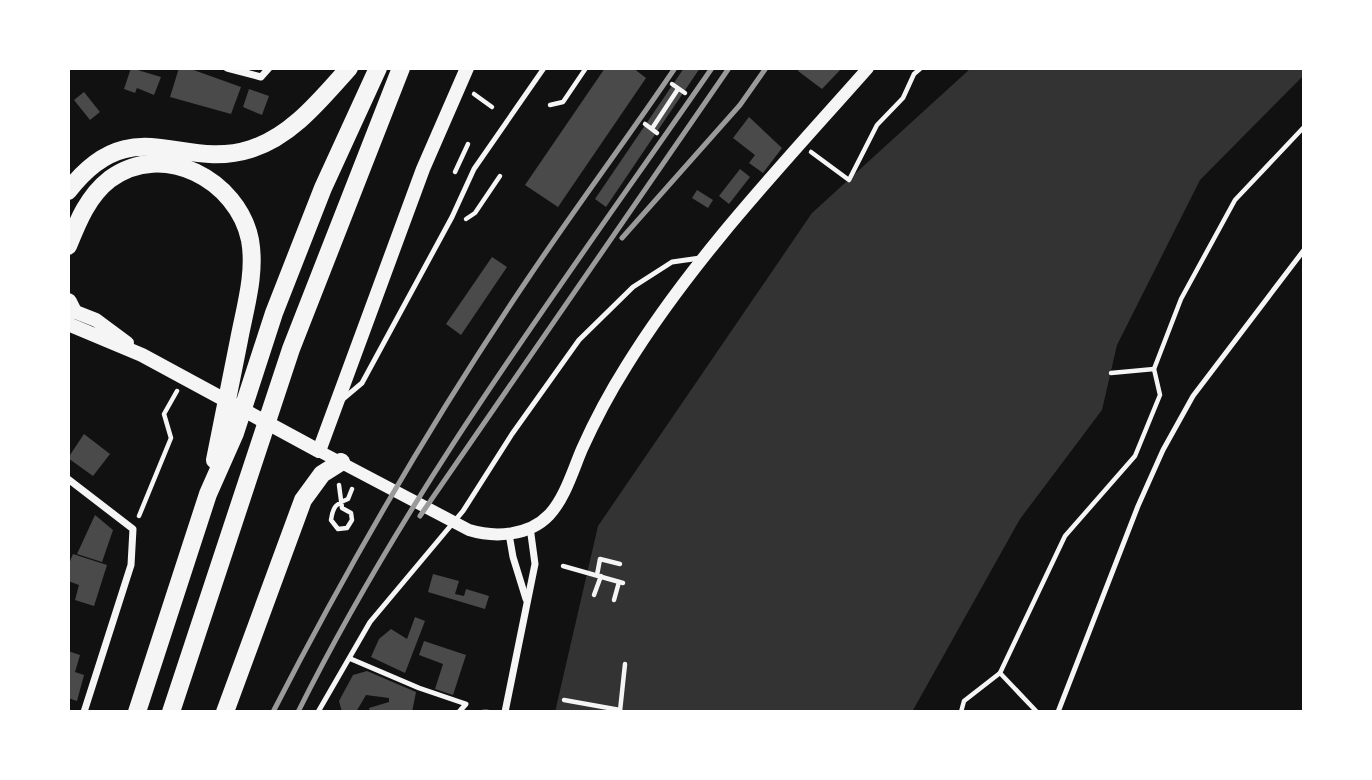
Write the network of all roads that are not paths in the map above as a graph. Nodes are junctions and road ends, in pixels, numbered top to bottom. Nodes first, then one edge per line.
1 (227, 68) edge
2 (269, 68) edge
3 (349, 68) edge
4 (378, 68) edge
5 (401, 68) edge
6 (414, 68) edge
7 (467, 68) edge
8 (544, 68) edge
9 (868, 68) edge
10 (375, 137) junction
11 (68, 191) edge
12 (68, 246) edge
13 (1304, 250) edge
14 (702, 258) junction
15 (69, 311) edge
16 (329, 411) dead end
17 (319, 451) junction
18 (341, 463) junction
19 (68, 479) edge
20 (208, 494) junction
21 (530, 527) junction
22 (509, 534) junction
23 (527, 599) junction
24 (351, 659) junction
25 (84, 712) edge
26 (137, 712) edge
27 (171, 712) edge
28 (225, 712) edge
29 (318, 712) edge
30 (459, 712) edge
31 (505, 712) edge
32 (1058, 712) edge

1 - 2 street
3 - 11 highway
4 - 20 highway
5 - 10 highway
6 - 10 highway
7 - 17 main road
8 - 16 lane
9 - 14 street
10 - 27 highway
12 - 20 highway
13 - 32 lane
14 - 21 street
14 - 24 lane
15 - 17 main road
17 - 18 street
18 - 22 street
18 - 28 highway
19 - 25 street
20 - 26 highway
21 - 22 street
21 - 23 street
22 - 23 street
23 - 31 street
24 - 29 lane
24 - 30 lane

